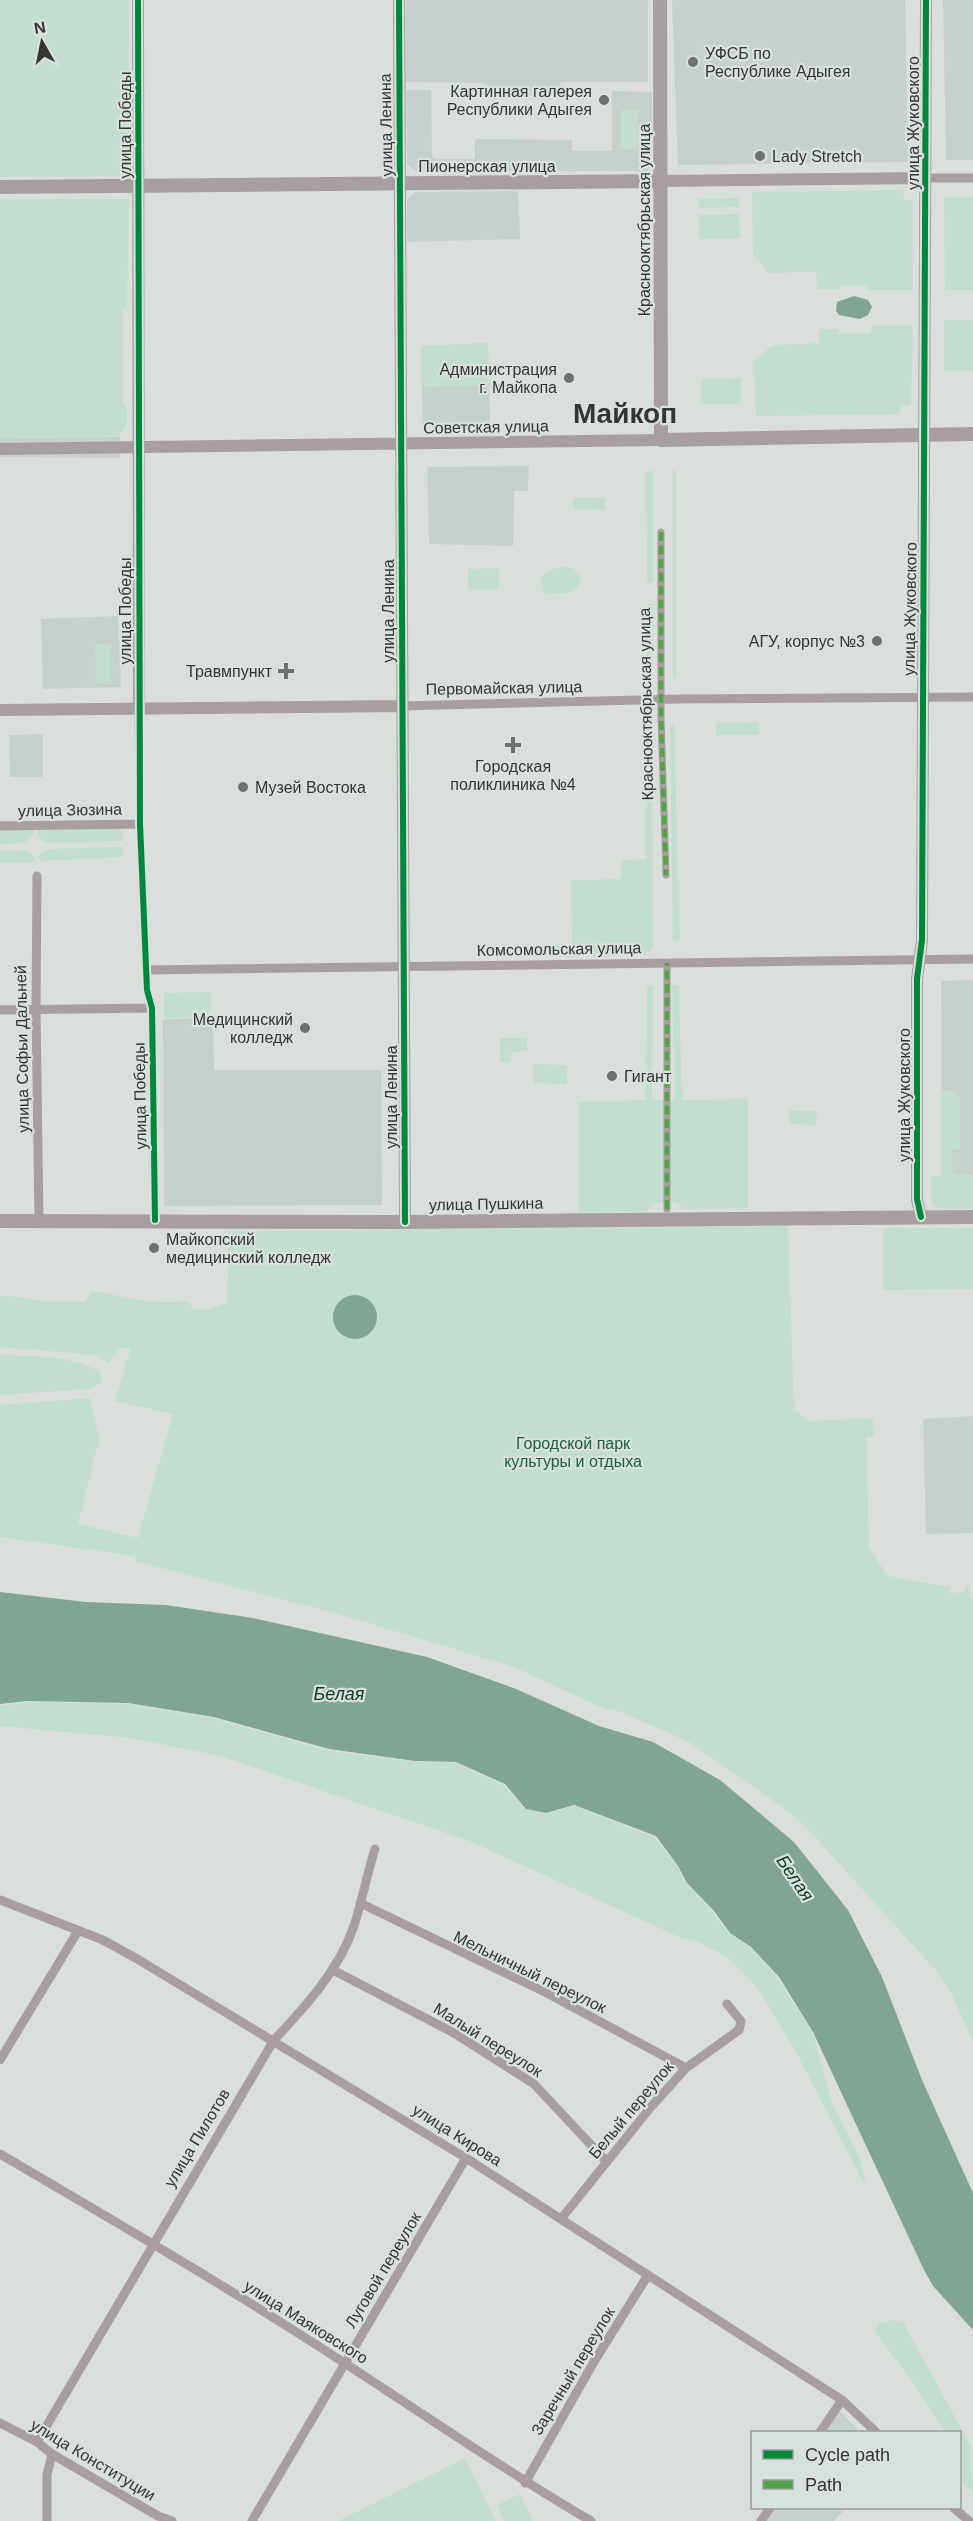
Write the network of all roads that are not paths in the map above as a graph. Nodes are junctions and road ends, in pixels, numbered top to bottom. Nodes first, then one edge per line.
1 (138, 0) edge
2 (399, 0) edge
3 (660, 0) edge
4 (926, 0) edge
5 (926, 178) junction
6 (973, 178) edge
7 (661, 181) junction
8 (400, 182) junction
9 (138, 185) junction
10 (0, 187) edge
11 (925, 434) junction
12 (973, 434) edge
13 (662, 440) junction
14 (401, 445) junction
15 (138, 447) junction
16 (0, 449) edge
17 (661, 531) dead end
18 (973, 696) edge
19 (922, 698) junction
20 (661, 699) junction
21 (401, 706) junction
22 (139, 708) junction
23 (0, 710) edge
24 (140, 824) junction
25 (0, 826) edge
26 (666, 875) dead end
27 (37, 876) dead end
28 (973, 959) edge
29 (921, 960) junction
30 (667, 963) junction
31 (403, 967) junction
32 (146, 970) junction
33 (153, 1008) junction
34 (36, 1009) junction
35 (0, 1010) edge
36 (667, 1214) junction
37 (973, 1217) edge
38 (921, 1218) junction
39 (155, 1220) junction
40 (0, 1221) edge
41 (39, 1222) junction
42 (405, 1222) junction
43 (375, 1849) dead end
44 (0, 1900) edge
45 (360, 1903) junction
46 (78, 1930) junction
47 (333, 1970) junction
48 (727, 2004) dead end
49 (274, 2040) junction
50 (0, 2060) edge
51 (686, 2068) junction
52 (0, 2154) edge
53 (466, 2158) junction
54 (608, 2162) junction
55 (561, 2219) junction
56 (152, 2243) junction
57 (648, 2276) junction
58 (345, 2363) junction
59 (842, 2400) junction
60 (0, 2423) edge
61 (821, 2431) edge
62 (874, 2431) edge
63 (37, 2442) junction
64 (52, 2454) junction
65 (525, 2483) junction
66 (955, 2509) edge
67 (46, 2521) edge
68 (172, 2521) edge
69 (252, 2521) edge
70 (591, 2521) edge
71 (969, 2521) edge

1 - 9 street, улица Победы
2 - 8 street, улица Ленина
3 - 7 main road, Краснооктябрьская улица
4 - 5 street, улица Жуковского
5 - 6 street, Пионерская улица
5 - 7 street, Пионерская улица
5 - 11 street, улица Жуковского
7 - 8 main road, Пионерская улица
7 - 13 main road, Краснооктябрьская улица
8 - 9 main road, Пионерская улица
8 - 14 street, улица Ленина
9 - 10 main road, Пионерская улица
9 - 15 street, улица Победы
11 - 12 main road, Советская улица
11 - 13 main road, Советская улица
11 - 19 street, улица Жуковского
13 - 14 street, Советская улица
14 - 15 street, Советская улица
14 - 21 street, улица Ленина
15 - 16 street, Советская улица
15 - 22 street, улица Победы
17 - 20 street, Краснооктябрьская улица
18 - 19 street, Первомайская улица
19 - 20 street, Первомайская улица
19 - 29 street, улица Жуковского
20 - 21 street, Первомайская улица
20 - 26 street, Краснооктябрьская улица
21 - 22 street, Первомайская улица
21 - 31 street, улица Ленина
22 - 23 street, Первомайская улица
22 - 24 street, улица Победы
24 - 25 street, улица Зюзина
24 - 32 street, улица Победы
27 - 34 street, улица Софьи Дальней
28 - 29 street, Комсомольская улица
29 - 30 street, Комсомольская улица
29 - 38 street, улица Жуковского
30 - 31 street, Комсомольская улица
30 - 36 street
31 - 32 street, Комсомольская улица
31 - 42 street, улица Ленина
32 - 33 street, улица Победы
33 - 34 street
33 - 39 street, улица Победы
34 - 35 street
34 - 41 street, улица Софьи Дальней
36 - 38 main road, улица Пушкина
36 - 42 main road, улица Пушкина
37 - 38 main road, улица Пушкина
39 - 41 main road, улица Пушкина
39 - 42 main road, улица Пушкина
40 - 41 main road, улица Пушкина
43 - 45 street, улица Пилотов
44 - 46 street, улица Кирова
45 - 47 street, улица Пилотов
45 - 51 street, Мельничный переулок
46 - 49 street, улица Кирова
46 - 50 street
47 - 49 street, улица Пилотов
47 - 54 street, Малый переулок
48 - 51 street, Белый переулок
49 - 53 street, улица Кирова
49 - 56 street, улица Пилотов
51 - 54 street, Белый переулок
52 - 56 street, улица Маяковского
53 - 55 street, улица Кирова
53 - 58 street, Луговой переулок
54 - 55 street, Белый переулок
55 - 57 street, улица Кирова
56 - 58 street, улица Маяковского
56 - 63 street, улица Пилотов
57 - 59 street, улица Кирова
57 - 65 street, Заречный переулок
58 - 65 street, улица Маяковского
58 - 69 street, Луговой переулок
59 - 61 street
59 - 62 street, улица Кирова
60 - 63 street, улица Конституции
63 - 64 street, улица Конституции
64 - 67 street
64 - 68 street, улица Конституции
65 - 70 street, улица Маяковского
66 - 71 street

